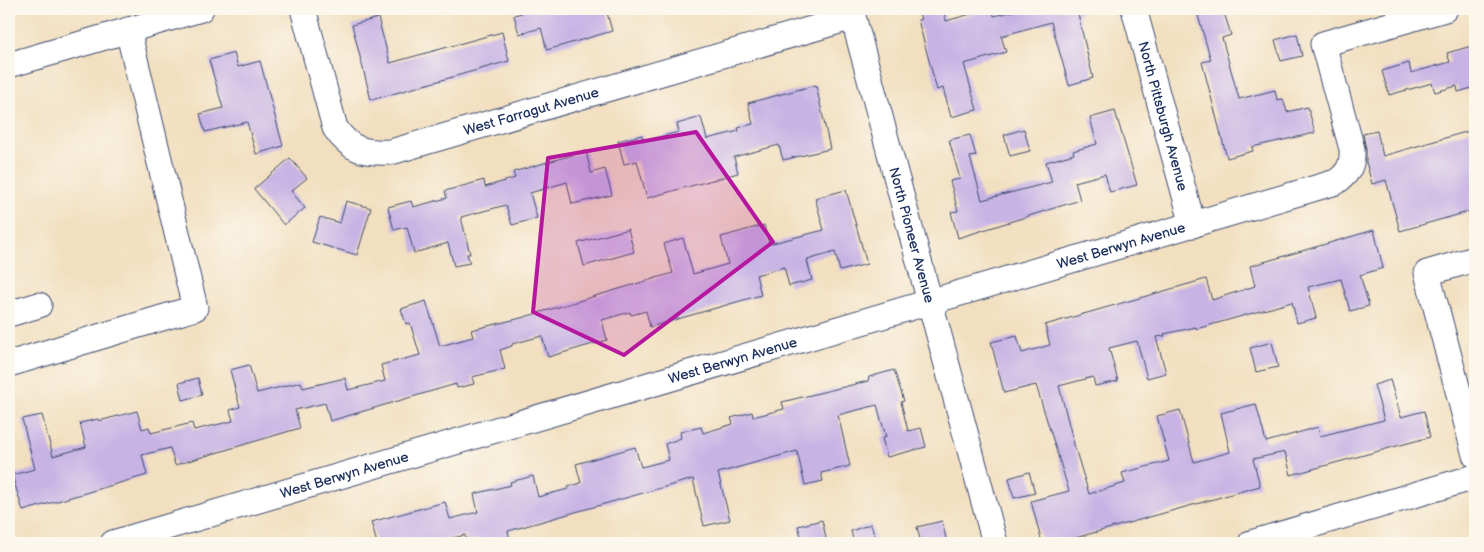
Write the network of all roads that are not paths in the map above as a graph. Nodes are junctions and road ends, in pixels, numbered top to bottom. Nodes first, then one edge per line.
1 (201, 9) edge
2 (303, 9) edge
3 (1134, 9) edge
4 (1445, 9) edge
5 (852, 13) edge
6 (128, 30) junction
7 (9, 65) edge
8 (1193, 225) junction
9 (1475, 259) edge
10 (930, 303) junction
11 (39, 305) dead end
12 (9, 314) edge
13 (9, 364) edge
14 (1475, 455) edge
15 (1475, 477) edge
16 (113, 543) edge
17 (995, 543) edge
18 (1251, 543) edge

1 - 6 street
2 - 5 street, West Farragut Avenue
3 - 8 street, North Pittsburgh Avenue
4 - 8 street, West Berwyn Avenue
5 - 10 street, North Pioneer Avenue
6 - 7 street
6 - 13 street
8 - 10 street, West Berwyn Avenue
9 - 14 street
10 - 16 street, West Berwyn Avenue
10 - 17 street, North Pioneer Avenue
11 - 12 street
15 - 18 street

